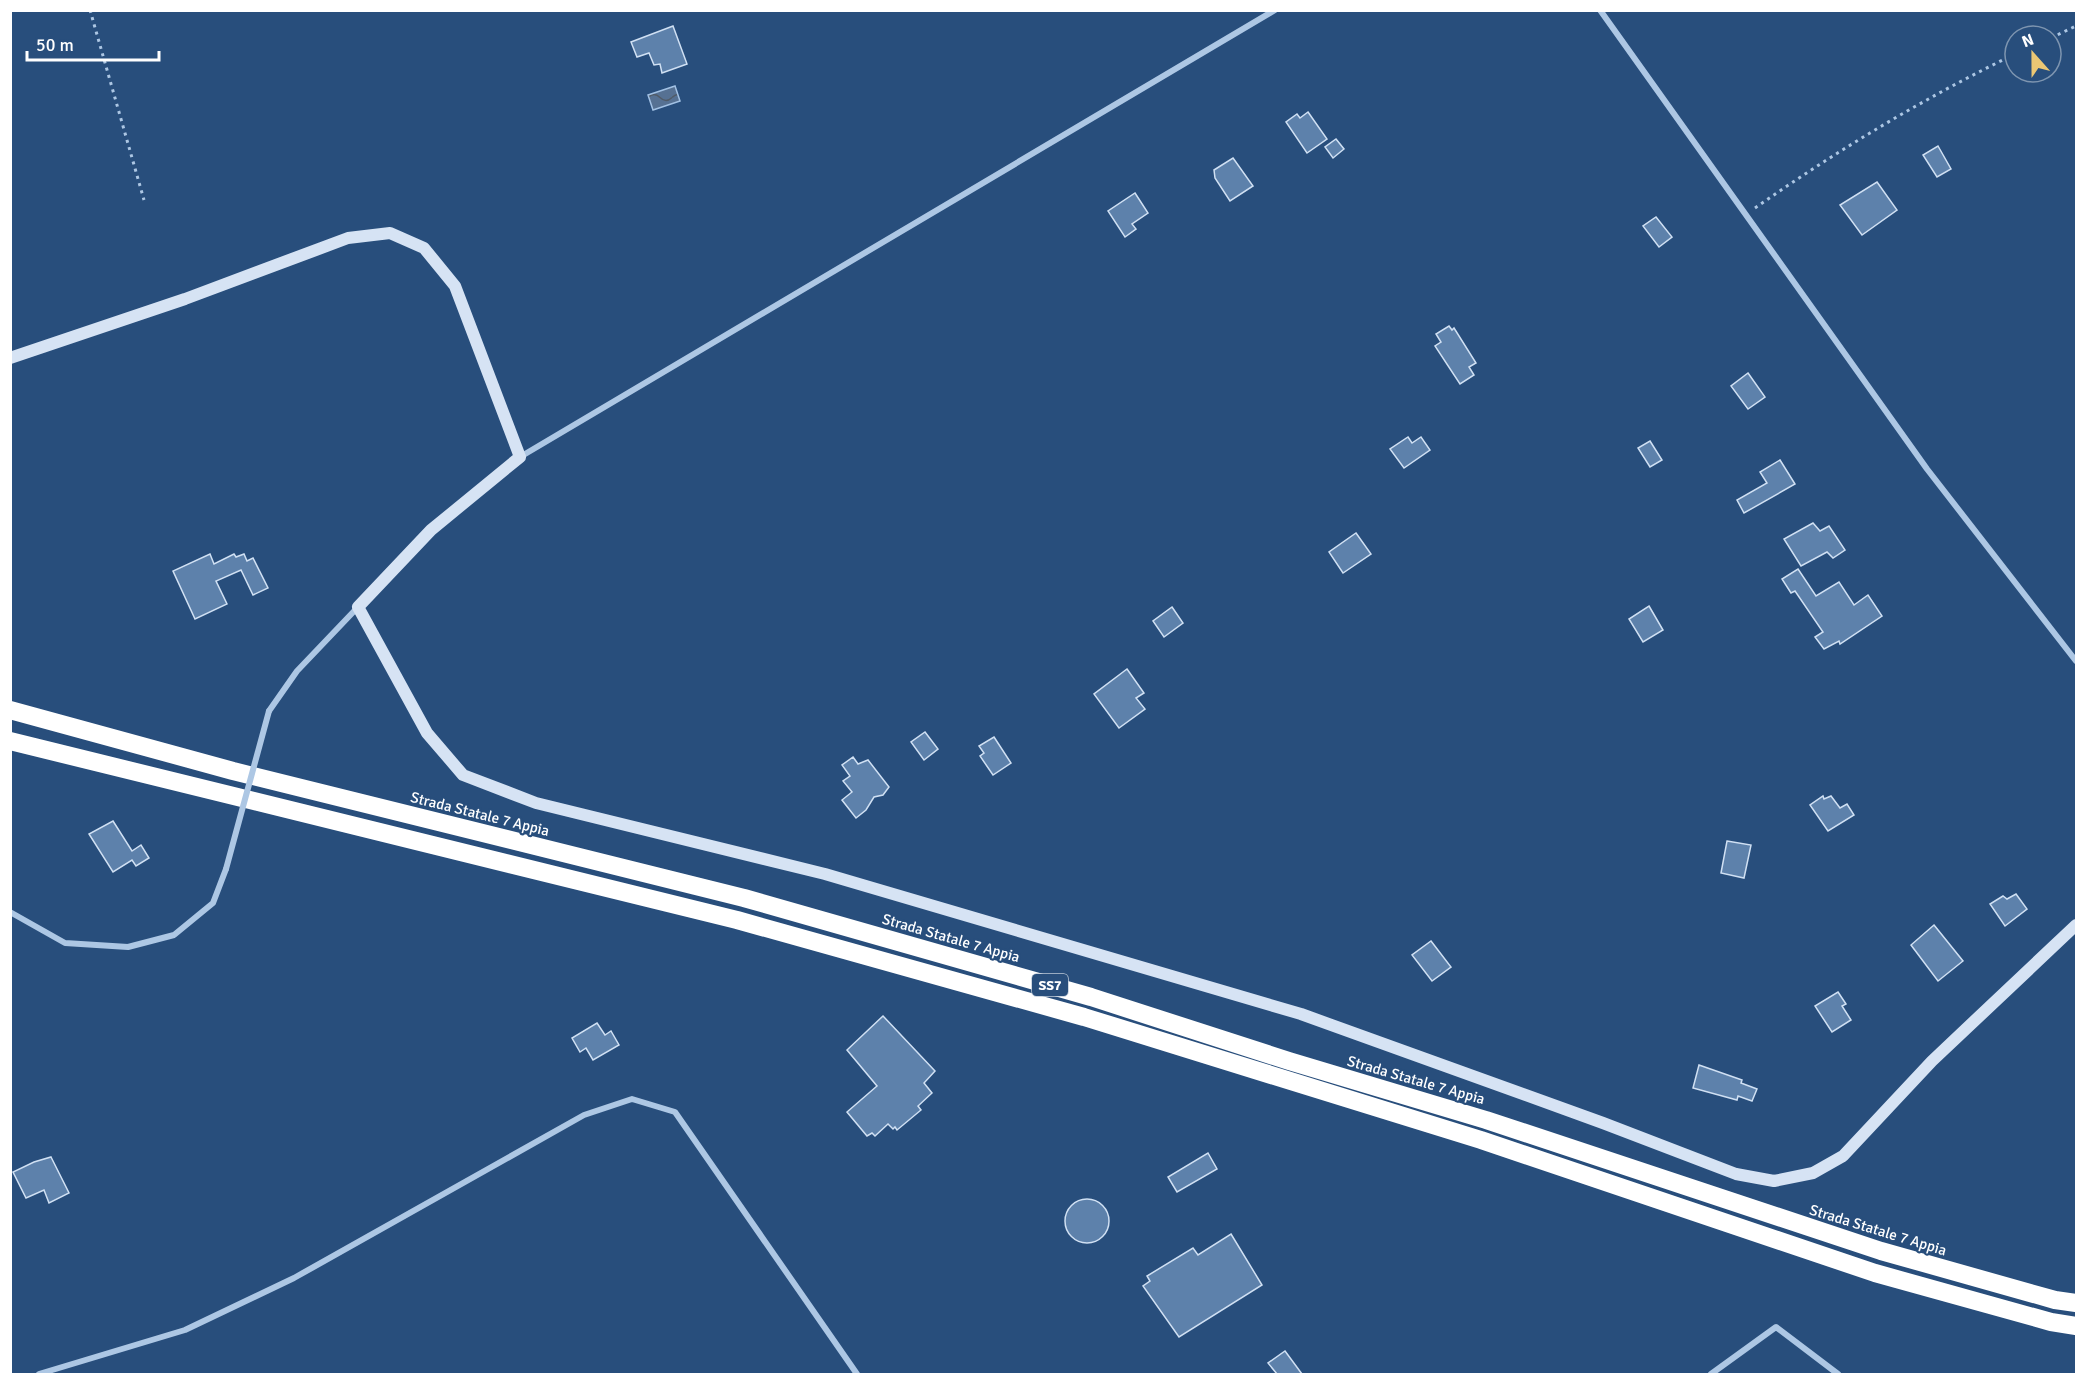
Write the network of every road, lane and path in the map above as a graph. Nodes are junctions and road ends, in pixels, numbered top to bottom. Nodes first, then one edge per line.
1 (90, 10) edge
2 (1275, 10) edge
3 (1600, 10) edge
4 (2003, 60) edge
5 (144, 200) dead end
6 (1746, 214) junction
7 (10, 358) edge
8 (520, 457) junction
9 (358, 607) junction
10 (2076, 661) edge
11 (10, 710) edge
12 (10, 741) edge
13 (10, 912) edge
14 (2076, 925) edge
15 (2076, 1303) edge
16 (2076, 1326) edge
17 (39, 1374) edge
18 (857, 1374) edge
19 (1711, 1374) edge
20 (1838, 1374) edge

1 - 5 path
2 - 8 street
3 - 6 street
4 - 6 path
6 - 10 street
7 - 8 street
8 - 9 street
9 - 13 street, bridge
9 - 14 street
11 - 15 highway, Strada Statale 7 Appia / SS7
12 - 16 highway, SS7
17 - 18 street
19 - 20 street

